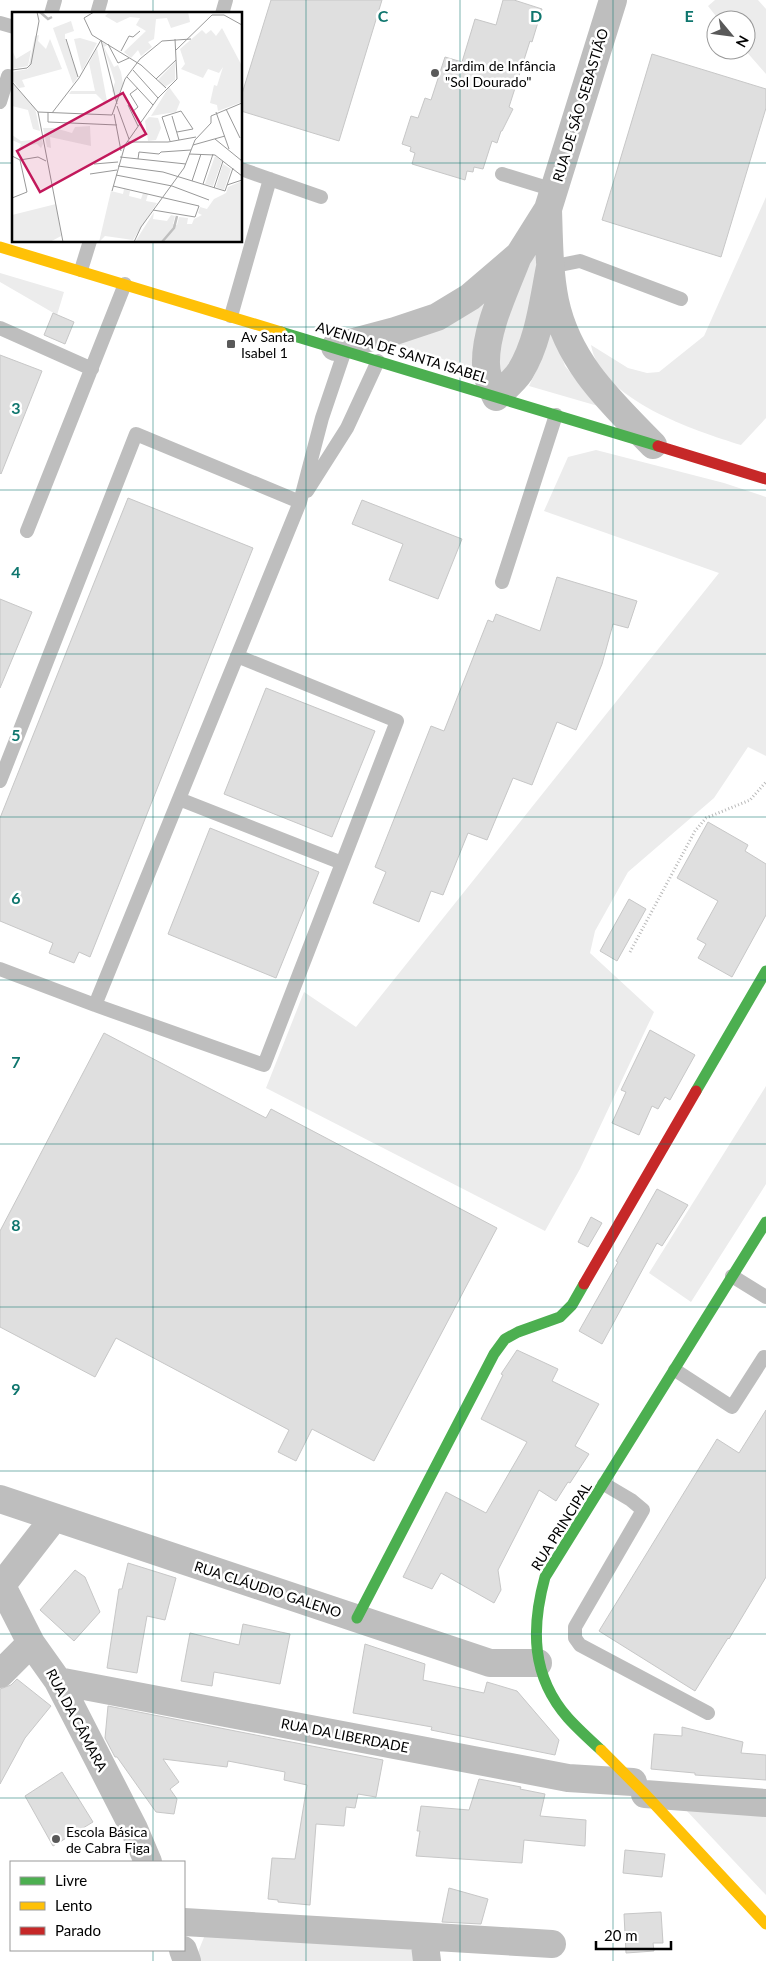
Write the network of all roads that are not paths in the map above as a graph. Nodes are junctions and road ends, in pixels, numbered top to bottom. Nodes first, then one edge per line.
1 (101, 0) edge
2 (613, 0) edge
3 (97, 12) edge
4 (8, 76) dead end
5 (0, 102) edge
6 (242, 169) edge
7 (502, 174) dead end
8 (270, 179) junction
9 (321, 197) dead end
10 (551, 200) junction
11 (90, 242) edge
12 (0, 247) edge
13 (519, 255) junction
14 (550, 267) junction
15 (80, 270) junction
16 (125, 284) junction
17 (681, 298) dead end
18 (231, 316) junction
19 (0, 328) edge
20 (340, 349) junction
21 (378, 361) junction
22 (92, 369) junction
23 (496, 397) junction
24 (556, 415) junction
25 (653, 445) junction
26 (766, 479) edge
27 (300, 502) junction
28 (28, 532) dead end
29 (502, 582) dead end
30 (237, 656) junction
31 (0, 781) edge
32 (179, 799) junction
33 (342, 863) junction
34 (0, 969) edge
35 (766, 970) edge
36 (95, 1005) junction
37 (766, 1222) edge
38 (732, 1276) junction
39 (766, 1296) edge
40 (766, 1358) edge
41 (675, 1370) junction
42 (604, 1484) junction
43 (0, 1499) edge
44 (54, 1518) junction
45 (1, 1583) edge
46 (357, 1618) junction
47 (31, 1643) junction
48 (538, 1664) junction
49 (0, 1674) edge
50 (58, 1681) junction
51 (708, 1714) dead end
52 (639, 1788) junction
53 (766, 1803) edge
54 (148, 1861) edge
55 (185, 1922) edge
56 (766, 1924) edge
57 (552, 1944) dead end
58 (426, 1949) edge

1 - 3 lane
2 - 10 street, RUA DE SÃO SEBASTIÃO
4 - 5 lane
6 - 8 lane
7 - 10 lane
8 - 9 lane
8 - 18 lane
10 - 13 street, RUA DE SÃO SEBASTIÃO
10 - 14 street, RUA DE SÃO SEBASTIÃO
11 - 15 lane
12 - 15 street, AVENIDA DE SANTA ISABEL
13 - 20 street, RUA DE SÃO SEBASTIÃO
13 - 23 street, RUA DE SÃO SEBASTIÃO
14 - 17 lane
14 - 23 street, RUA DE SÃO SEBASTIÃO
14 - 25 street, RUA DE SÃO SEBASTIÃO
15 - 16 street, AVENIDA DE SANTA ISABEL
16 - 18 street, AVENIDA DE SANTA ISABEL
16 - 22 lane
18 - 20 street, AVENIDA DE SANTA ISABEL
19 - 22 lane
20 - 21 street, AVENIDA DE SANTA ISABEL
20 - 27 lane
21 - 23 street, AVENIDA DE SANTA ISABEL
21 - 27 lane
22 - 28 lane
23 - 24 street, AVENIDA DE SANTA ISABEL
24 - 25 street, AVENIDA DE SANTA ISABEL
24 - 29 lane
25 - 26 street, AVENIDA DE SANTA ISABEL
27 - 30 lane
27 - 31 lane
30 - 32 lane
30 - 33 lane
32 - 33 lane
32 - 36 lane
33 - 36 lane
34 - 36 lane
35 - 46 street
37 - 38 street, RUA PRINCIPAL
38 - 39 lane
38 - 41 street, RUA PRINCIPAL
40 - 41 lane
41 - 42 street, RUA PRINCIPAL
42 - 48 street, RUA PRINCIPAL
42 - 51 lane
43 - 44 street, RUA CLÁUDIO GALENO
44 - 45 street
44 - 46 street, RUA CLÁUDIO GALENO
45 - 47 street, RUA DA CÂMARA
46 - 48 street, RUA CLÁUDIO GALENO
47 - 49 street
47 - 50 street, RUA DA CÂMARA
48 - 52 street, RUA PRINCIPAL
50 - 52 street, RUA DA LIBERDADE
50 - 54 street, RUA DA CÂMARA
52 - 53 street, RUA DA LIBERDADE
52 - 56 street, RUA PRINCIPAL
55 - 58 street
57 - 58 street

